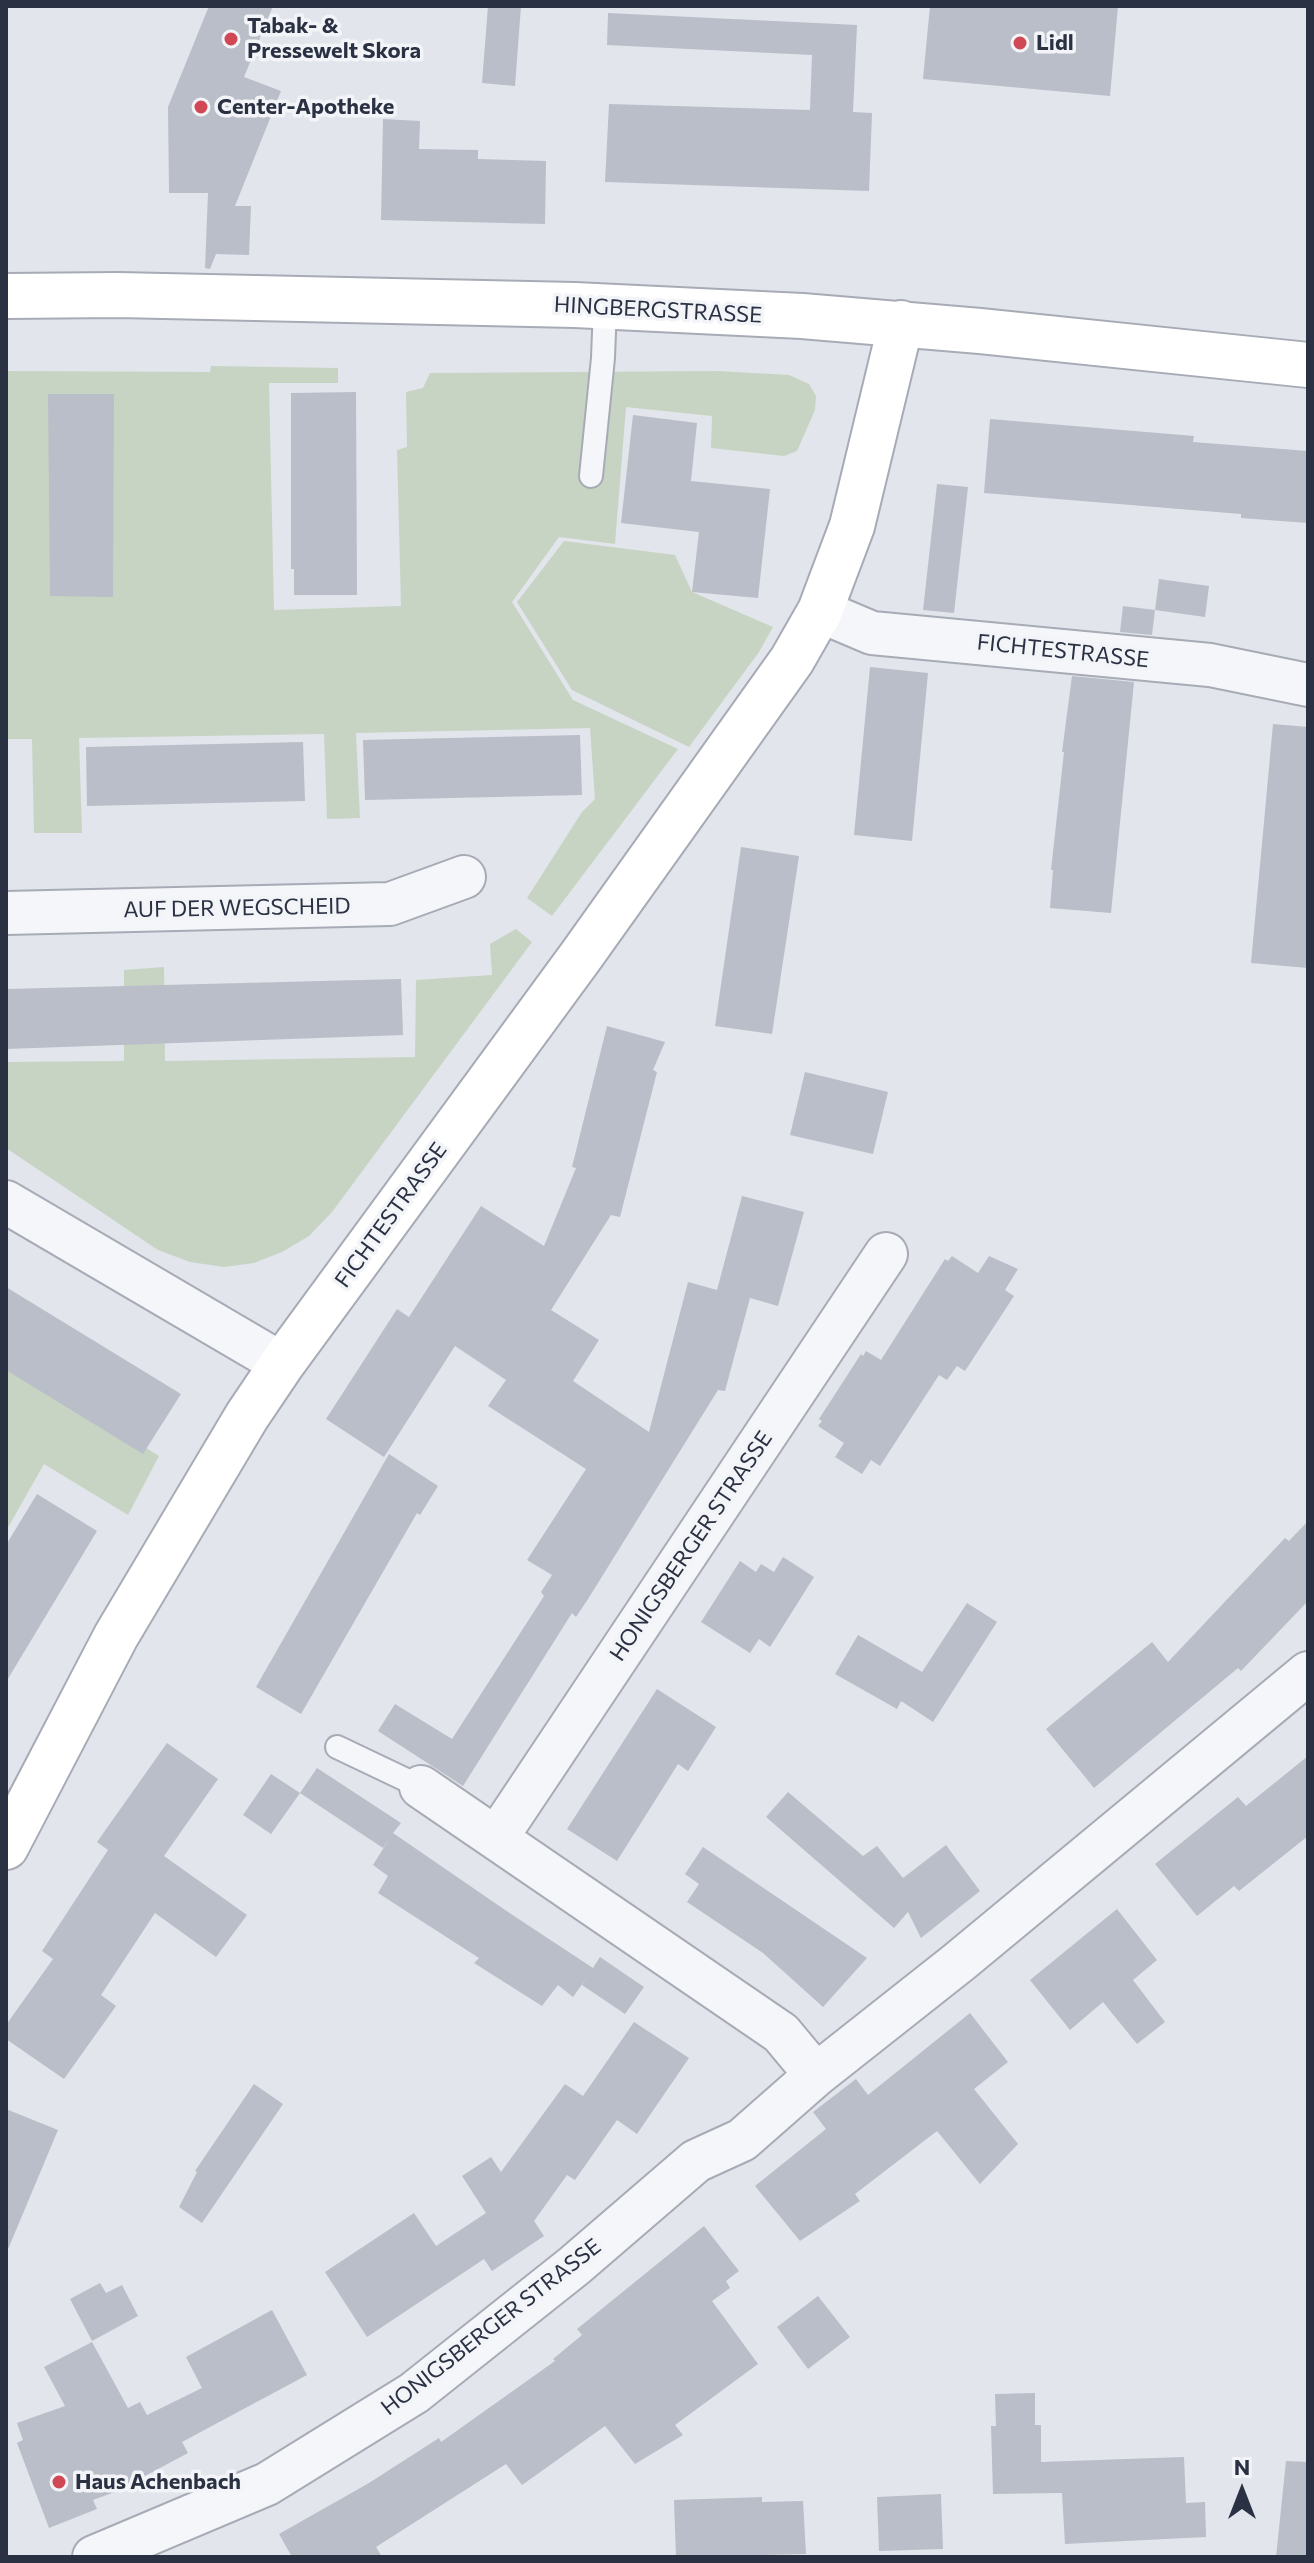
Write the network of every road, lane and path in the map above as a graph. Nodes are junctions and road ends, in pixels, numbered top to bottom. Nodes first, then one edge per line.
1 (6, 296) edge
2 (605, 306) junction
3 (901, 323) junction
4 (1308, 365) edge
5 (591, 476) dead end
6 (820, 611) junction
7 (1308, 685) edge
8 (464, 877) dead end
9 (6, 913) edge
10 (9, 1208) edge
11 (886, 1254) dead end
12 (282, 1364) junction
13 (1308, 1673) edge
14 (337, 1747) dead end
15 (421, 1787) joint
16 (497, 1837) junction
17 (6, 1847) edge
18 (816, 2075) junction
19 (161, 2544) edge
20 (94, 2557) edge

1 - 2 street, HINGBERGSTRASSE
2 - 3 street, HINGBERGSTRASSE
2 - 5 lane
3 - 4 street, HINGBERGSTRASSE
3 - 6 street, FICHTESTRASSE
6 - 7 street, FICHTESTRASSE
6 - 12 street, FICHTESTRASSE
8 - 9 street, AUF DER WEGSCHEID
10 - 12 street
11 - 16 street, HONIGSBERGER STRASSE
12 - 17 street, FICHTESTRASSE
13 - 18 street, HONIGSBERGER STRASSE
14 - 15 lane
15 - 16 street
16 - 18 street
18 - 19 street, HONIGSBERGER STRASSE
19 - 20 street, HONIGSBERGER STRASSE

